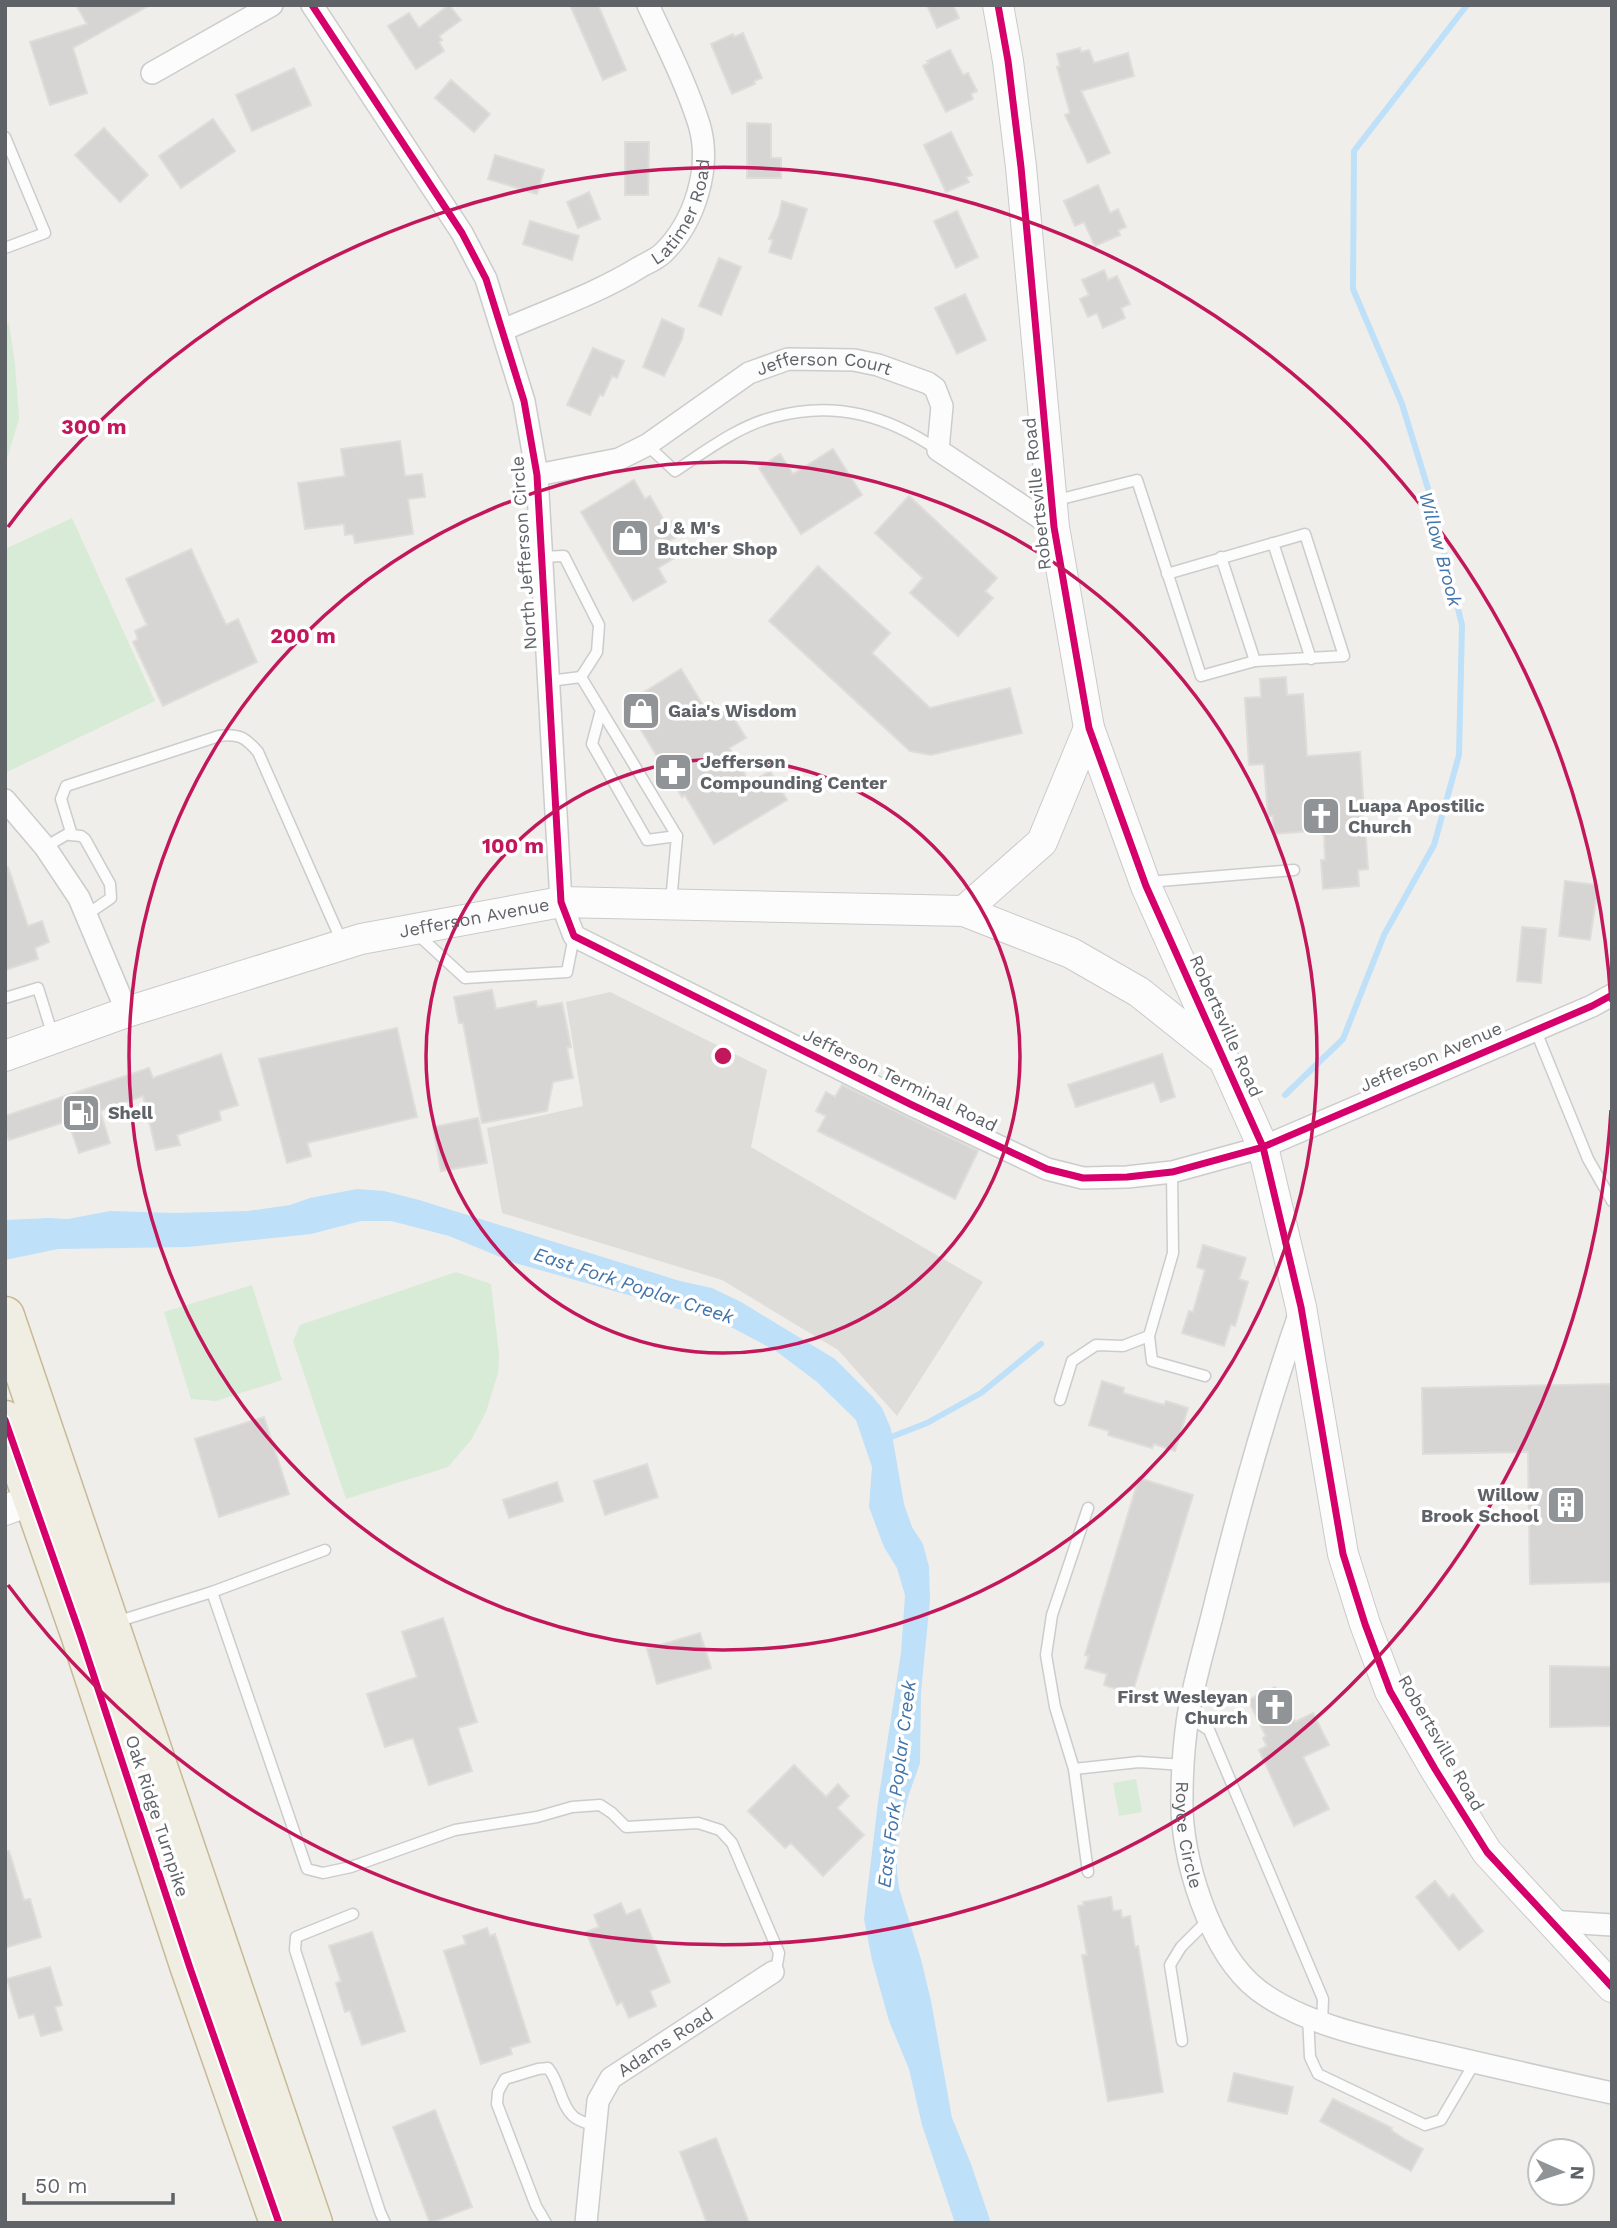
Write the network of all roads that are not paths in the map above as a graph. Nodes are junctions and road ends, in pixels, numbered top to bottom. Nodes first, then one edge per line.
1 (272, 5) edge
2 (312, 5) edge
3 (648, 5) edge
4 (998, 5) edge
5 (152, 73) dead end
6 (5, 137) edge
7 (5, 248) edge
8 (503, 330) junction
9 (647, 445) junction
10 (938, 450) junction
11 (537, 475) junction
12 (1053, 514) junction
13 (1273, 543) junction
14 (541, 557) junction
15 (1221, 557) junction
16 (1167, 574) junction
17 (1311, 659) junction
18 (1255, 661) junction
19 (581, 677) junction
20 (549, 681) junction
21 (601, 710) junction
22 (1089, 728) junction
23 (5, 800) edge
24 (69, 835) junction
25 (677, 836) junction
26 (46, 847) junction
27 (1294, 870) dead end
28 (1145, 883) junction
29 (561, 902) junction
30 (670, 905) junction
31 (964, 911) junction
32 (86, 915) junction
33 (412, 930) junction
34 (574, 936) junction
35 (343, 944) junction
36 (1612, 995) edge
37 (5, 998) edge
38 (127, 1012) junction
39 (1535, 1029) junction
40 (54, 1040) junction
41 (5, 1056) edge
42 (1222, 1057) junction
43 (1263, 1147) junction
44 (1172, 1172) junction
45 (1612, 1201) edge
46 (1301, 1307) junction
47 (5, 1316) edge
48 (1149, 1336) junction
49 (1205, 1376) dead end
50 (1060, 1400) dead end
51 (5, 1420) edge
52 (34, 1499) edge
53 (1088, 1508) dead end
54 (325, 1550) dead end
55 (212, 1592) junction
56 (96, 1629) junction
57 (1188, 1717) junction
58 (1184, 1765) junction
59 (1074, 1769) junction
60 (1088, 1872) dead end
61 (353, 1914) dead end
62 (1208, 1920) junction
63 (1549, 1921) junction
64 (1612, 1924) edge
65 (773, 1972) joint
66 (1612, 1987) edge
67 (1315, 2019) junction
68 (1182, 2042) dead end
69 (1475, 2062) junction
70 (1612, 2093) edge
71 (594, 2126) junction
72 (279, 2223) edge
73 (313, 2223) edge
74 (385, 2223) edge
75 (546, 2223) edge
76 (586, 2223) edge

1 - 5 street
2 - 8 street, North Jefferson Circle
3 - 8 street, Latimer Road
4 - 12 street, Robertsville Road
6 - 7 lane
8 - 11 street, North Jefferson Circle
9 - 10 lane
9 - 10 street, Jefferson Court
9 - 11 street, Jefferson Court
10 - 12 street
11 - 14 street, North Jefferson Circle
12 - 16 lane
12 - 22 street, Robertsville Road
13 - 15 lane
13 - 17 lane
13 - 17 lane
14 - 19 lane
14 - 20 street, North Jefferson Circle
15 - 16 lane
15 - 18 lane
16 - 18 lane
17 - 18 lane
19 - 20 lane
19 - 21 lane
20 - 29 street, North Jefferson Circle
21 - 25 lane
21 - 25 lane
22 - 28 street, Robertsville Road
22 - 31 street
23 - 26 street
24 - 26 lane
24 - 32 lane
24 - 35 lane
25 - 30 lane
26 - 32 street
27 - 28 lane
28 - 42 street, Robertsville Road
29 - 30 street, Jefferson Avenue
29 - 33 street, Jefferson Avenue
29 - 34 street
30 - 31 street, Jefferson Avenue
31 - 42 street, Jefferson Avenue
32 - 38 street
33 - 34 lane
33 - 35 street, Jefferson Avenue
34 - 44 street, Jefferson Terminal Road
35 - 38 street, Jefferson Avenue
36 - 39 street, Jefferson Avenue
37 - 40 lane
38 - 40 street, Jefferson Avenue
39 - 43 street, Jefferson Avenue
39 - 45 lane
40 - 41 street, Jefferson Avenue
42 - 43 street, Robertsville Road
43 - 44 street, Jefferson Terminal Road
43 - 46 street, Robertsville Road
44 - 48 lane
46 - 57 street, Royce Circle
46 - 63 street, Robertsville Road
47 - 52 highway
48 - 49 lane
48 - 50 lane
51 - 52 highway, Oak Ridge Turnpike
52 - 56 highway, Oak Ridge Turnpike
53 - 59 lane
54 - 55 lane
55 - 56 lane
55 - 65 lane
56 - 72 highway, Oak Ridge Turnpike
56 - 73 highway
57 - 58 street, Royce Circle
57 - 67 lane
58 - 59 lane
58 - 62 street, Royce Circle
59 - 60 lane
61 - 74 lane
62 - 67 street, Royce Circle
62 - 68 lane
63 - 64 street
63 - 66 street, Robertsville Road
65 - 71 street, Adams Road
67 - 69 street, Royce Circle
67 - 69 lane
69 - 70 street, Royce Circle
71 - 75 lane
71 - 76 street, Adams Road

